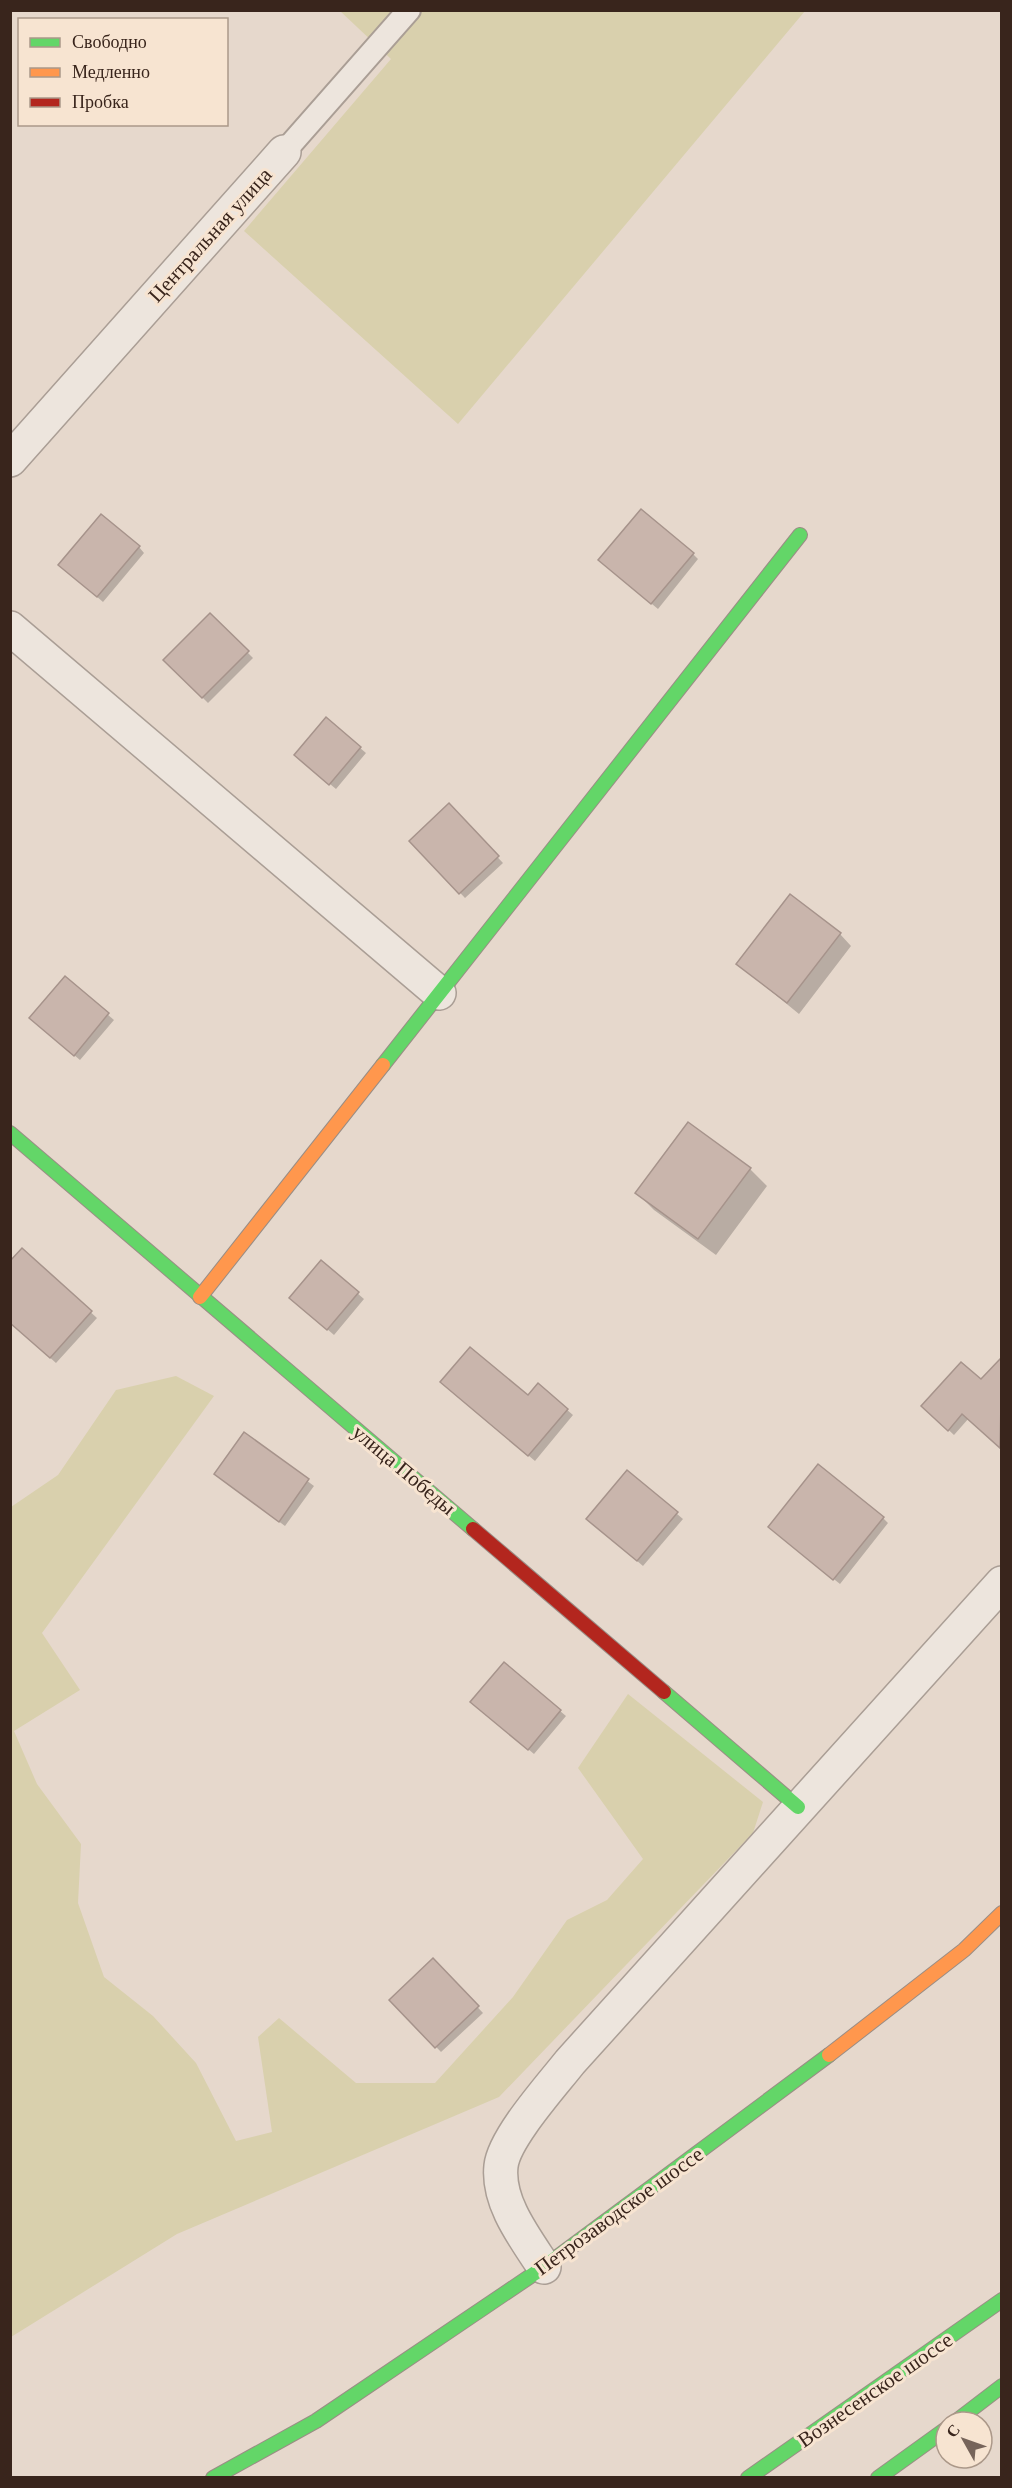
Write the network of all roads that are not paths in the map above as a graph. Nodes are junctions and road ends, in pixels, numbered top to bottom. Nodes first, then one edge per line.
1 (409, 10) edge
2 (284, 152) joint
3 (10, 460) edge
4 (800, 535) dead end
5 (10, 628) edge
6 (439, 993) junction
7 (10, 1133) edge
8 (200, 1297) junction
9 (1002, 1583) edge
10 (798, 1807) junction
11 (1002, 1913) edge
12 (543, 2267) junction
13 (1002, 2300) edge
14 (1002, 2386) edge
15 (971, 2410) edge
16 (934, 2437) edge
17 (213, 2478) edge
18 (748, 2478) edge
19 (878, 2478) edge

1 - 2 lane, Центральная улица
2 - 3 street, Центральная улица
4 - 6 street
5 - 6 street
6 - 8 street
7 - 8 street, улица Победы
8 - 10 street, улица Победы
9 - 10 street
10 - 12 street
11 - 12 street, Петрозаводское шоссе
12 - 17 street, Петрозаводское шоссе
13 - 18 street, Вознесенское шоссе
14 - 15 street
16 - 19 street

